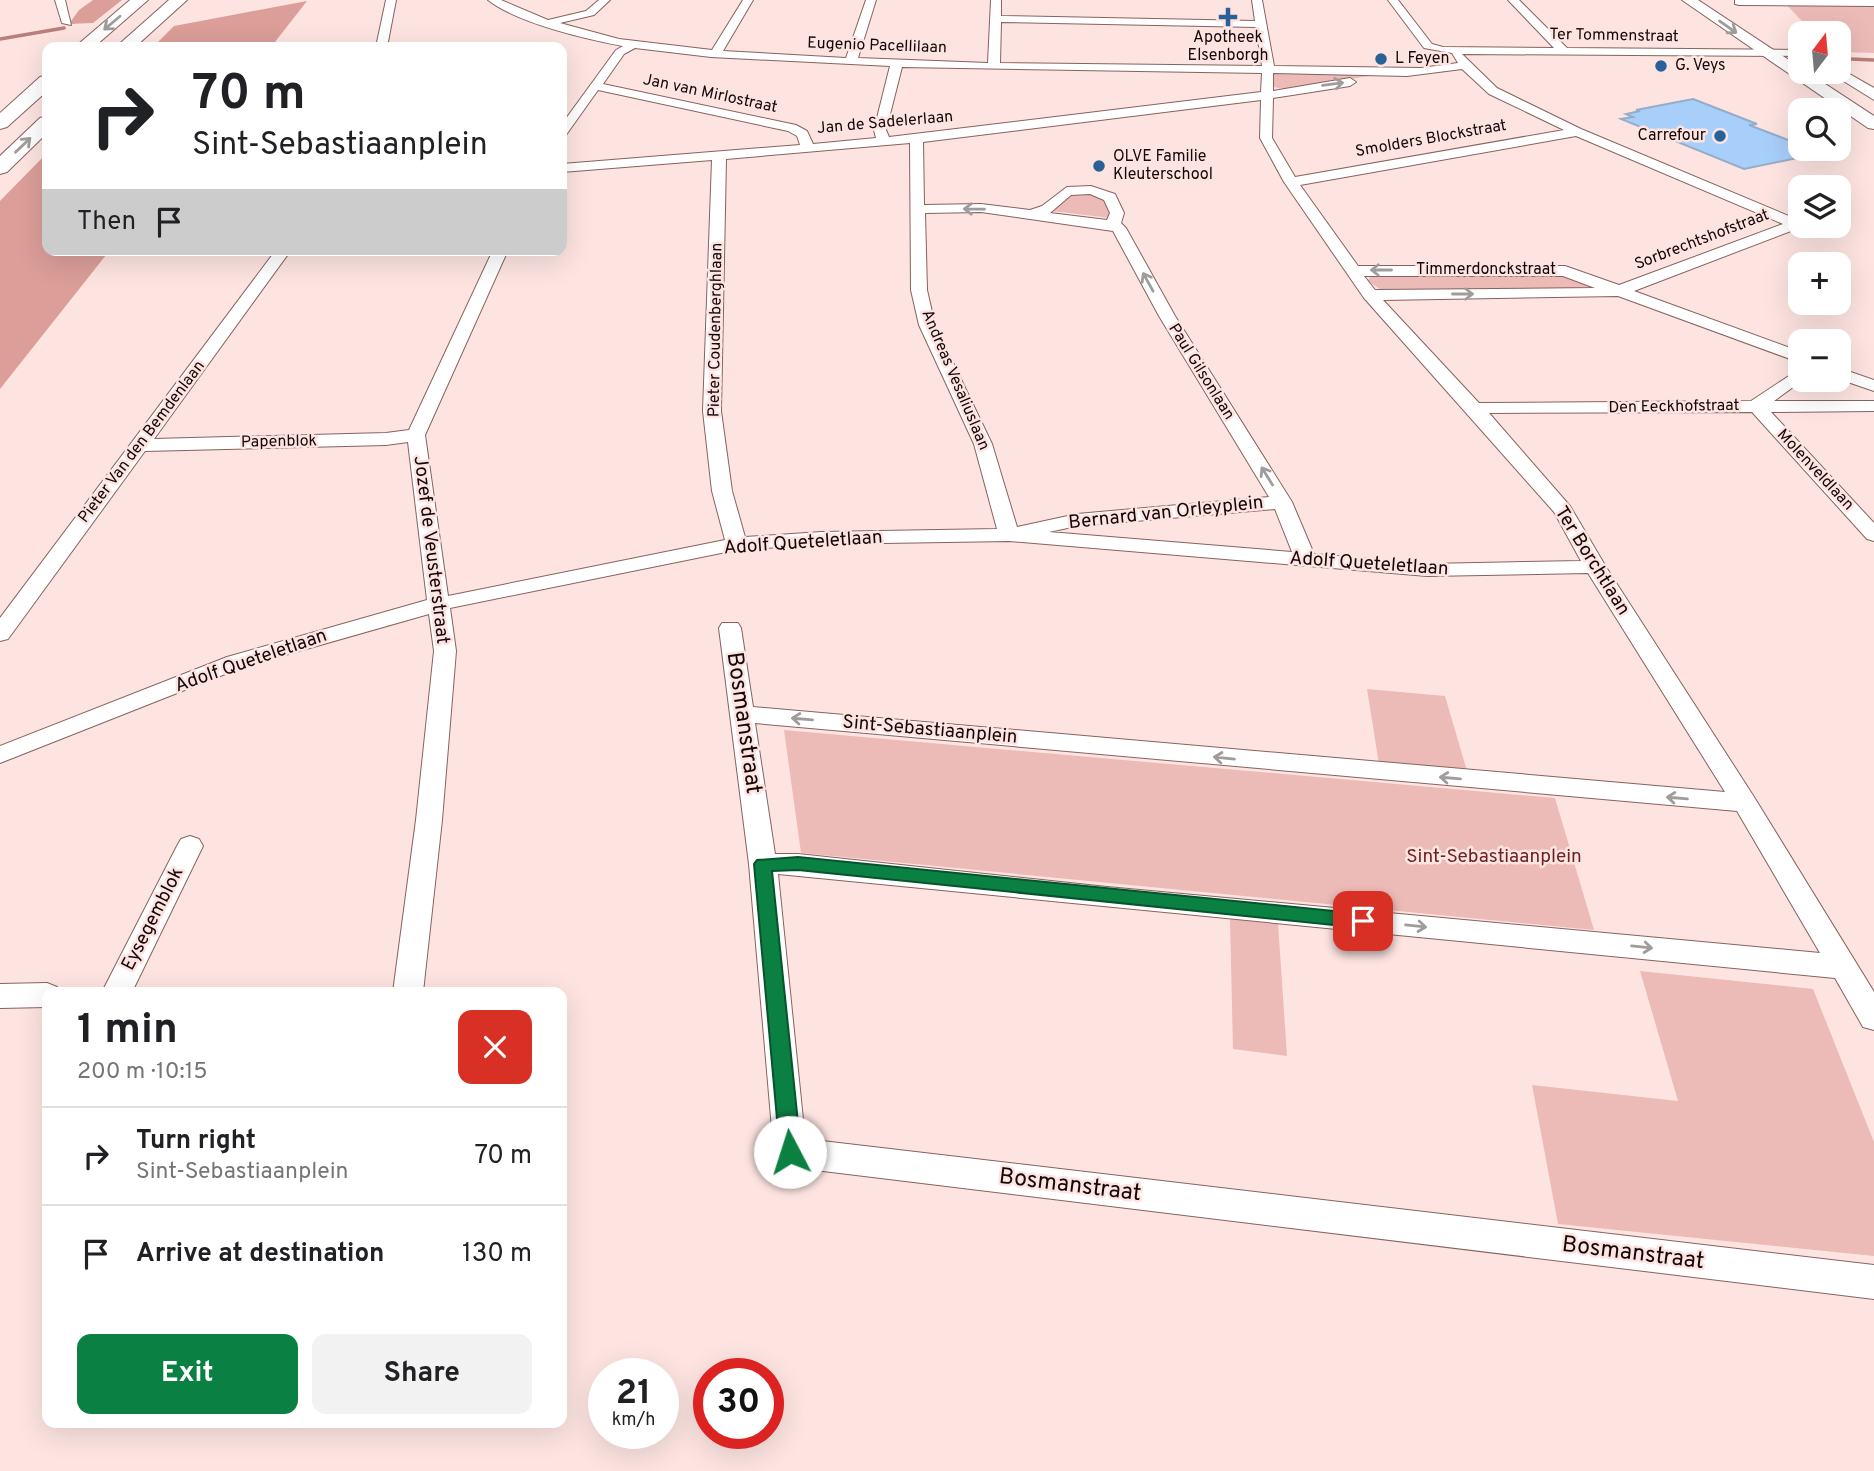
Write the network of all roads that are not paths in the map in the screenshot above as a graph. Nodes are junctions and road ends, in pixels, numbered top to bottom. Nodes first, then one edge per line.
1 (60, 0) edge
2 (140, 0) edge
3 (178, 0) edge
4 (391, 0) edge
5 (494, 0) edge
6 (605, 0) edge
7 (748, 0) edge
8 (871, 0) edge
9 (996, 0) edge
10 (1256, 0) edge
11 (1392, 0) edge
12 (1513, 0) edge
13 (1689, 0) edge
14 (1732, 1) edge
15 (1874, 3) edge
16 (995, 19) junction
17 (1757, 21) dead end
18 (67, 23) dead end
19 (548, 23) junction
20 (1262, 24) junction
21 (1779, 35) dead end
22 (90, 42) edge
23 (131, 42) edge
24 (382, 42) edge
25 (1788, 42) edge
26 (633, 44) junction
27 (1455, 51) junction
28 (1564, 51) junction
29 (716, 52) junction
30 (1788, 52) edge
31 (1766, 54) junction
32 (851, 61) junction
33 (897, 63) junction
34 (994, 65) junction
35 (1465, 65) junction
36 (1267, 69) junction
37 (1421, 71) junction
38 (1852, 81) edge
39 (42, 85) edge
40 (595, 86) junction
41 (1874, 95) edge
42 (1266, 101) junction
43 (0, 123) edge
44 (1874, 124) edge
45 (567, 125) edge
46 (42, 127) edge
47 (1577, 132) junction
48 (916, 139) junction
49 (884, 142) junction
50 (808, 148) junction
51 (719, 156) junction
52 (0, 168) edge
53 (567, 168) edge
54 (1291, 182) junction
55 (916, 209) junction
56 (1032, 214) junction
57 (1788, 219) edge
58 (1113, 225) junction
59 (1788, 226) edge
60 (280, 256) edge
61 (498, 256) edge
62 (1352, 271) junction
63 (1616, 292) junction
64 (1370, 295) junction
65 (1788, 353) edge
66 (1851, 377) edge
67 (1788, 383) edge
68 (1874, 386) edge
69 (1756, 406) junction
70 (1874, 406) edge
71 (1474, 408) junction
72 (416, 435) junction
73 (142, 445) junction
74 (1282, 502) junction
75 (1009, 535) junction
76 (1874, 535) edge
77 (736, 544) junction
78 (1306, 560) junction
79 (1595, 567) junction
80 (439, 604) junction
81 (730, 628) dead end
82 (0, 634) edge
83 (742, 714) junction
84 (0, 755) edge
85 (1745, 803) junction
86 (190, 846) dead end
87 (763, 864) junction
88 (1843, 967) junction
89 (120, 987) edge
90 (409, 987) edge
91 (42, 995) edge
92 (0, 996) edge
93 (1874, 1018) edge
94 (1874, 1282) edge

1 - 18 street
2 -> 22 highway
3 - 23 highway
4 - 24 street
5 - 19 street, Eugenio Pacellilaan
6 - 19 street
7 - 29 street
8 - 32 street
9 - 16 street
10 - 20 street, Ter Borchtlaan
11 - 27 street, Ter Tommenstraat
12 - 28 street
13 -> 31 main road
14 - 15 street
14 - 17 main road
16 - 20 street
16 - 34 street
19 - 26 street, Eugenio Pacellilaan
20 - 36 street, Ter Borchtlaan
21 - 25 main road
26 - 29 street, Eugenio Pacellilaan
26 - 40 street
27 - 28 street, Ter Tommenstraat
27 - 35 street
28 - 31 street, Ter Tommenstraat
29 - 32 street, Eugenio Pacellilaan
30 - 31 street, Ter Tommenstraat
31 - 44 main road
32 - 33 street, Eugenio Pacellilaan
33 - 34 street, Eugenio Pacellilaan
33 - 49 street
34 - 36 street, Eugenio Pacellilaan
35 - 37 street
35 - 47 street
36 - 37 street, Eugenio Pacellilaan
36 - 42 street, Ter Borchtlaan
42 -> 37 street, Jan de Sadelerlaan
38 - 41 main road
39 - 43 highway
40 - 45 street
40 - 50 street, Jan van Mirlostraat
42 - 48 street, Jan de Sadelerlaan
42 - 54 street, Ter Borchtlaan
52 -> 46 highway
47 - 54 street, Smolders Blockstraat
47 - 57 street
48 - 49 street, Jan de Sadelerlaan
48 - 55 street, Andreas Vesaliuslaan
49 - 50 street, Jan de Sadelerlaan
50 - 51 street, Jan de Sadelerlaan
51 - 53 street, Jan de Sadelerlaan
51 - 77 street, Pieter Coudenberghlaan
54 - 62 street, Ter Borchtlaan
56 -> 55 street
55 - 75 street, Andreas Vesaliuslaan
56 - 58 street
56 - 58 street, Paul Gilsonlaan
74 -> 58 street, Paul Gilsonlaan
59 - 63 street, Sorbrechtshofstraat
60 - 73 street, Pieter Van den Bemdenlaan
61 - 72 street, Jozef de Veusterstraat
63 -> 62 street, Timmerdonckstraat
62 - 64 street, Ter Borchtlaan
64 -> 63 street, Timmerdonckstraat
63 - 65 street, Timmerdonckstraat
64 - 71 street, Ter Borchtlaan
66 - 68 street
67 - 69 street
69 - 70 street, Den Eeckhofstraat
69 - 71 street, Den Eeckhofstraat
69 - 76 street, Molenveldlaan
71 - 79 street, Ter Borchtlaan
72 - 73 street, Papenblok
72 - 80 street, Jozef de Veusterstraat
73 - 82 street, Pieter Van den Bemdenlaan
74 - 75 street, Bernard van Orleyplein
74 - 78 street, Paul Gilsonlaan
75 - 77 street, Adolf Queteletlaan
75 - 78 street, Adolf Queteletlaan
77 - 80 street, Adolf Queteletlaan
78 - 79 street, Adolf Queteletlaan
79 - 85 street, Ter Borchtlaan
80 - 84 street, Adolf Queteletlaan
80 - 90 street, Jozef de Veusterstraat
81 - 83 street, Bosmanstraat
85 -> 83 street, Sint-Sebastiaanplein
83 - 87 street, Bosmanstraat
85 - 88 street, Ter Borchtlaan
86 - 89 street, Eysegemblok
87 -> 88 street
87 - 94 street, Bosmanstraat
88 - 93 street, Ter Borchtlaan
91 - 92 street

